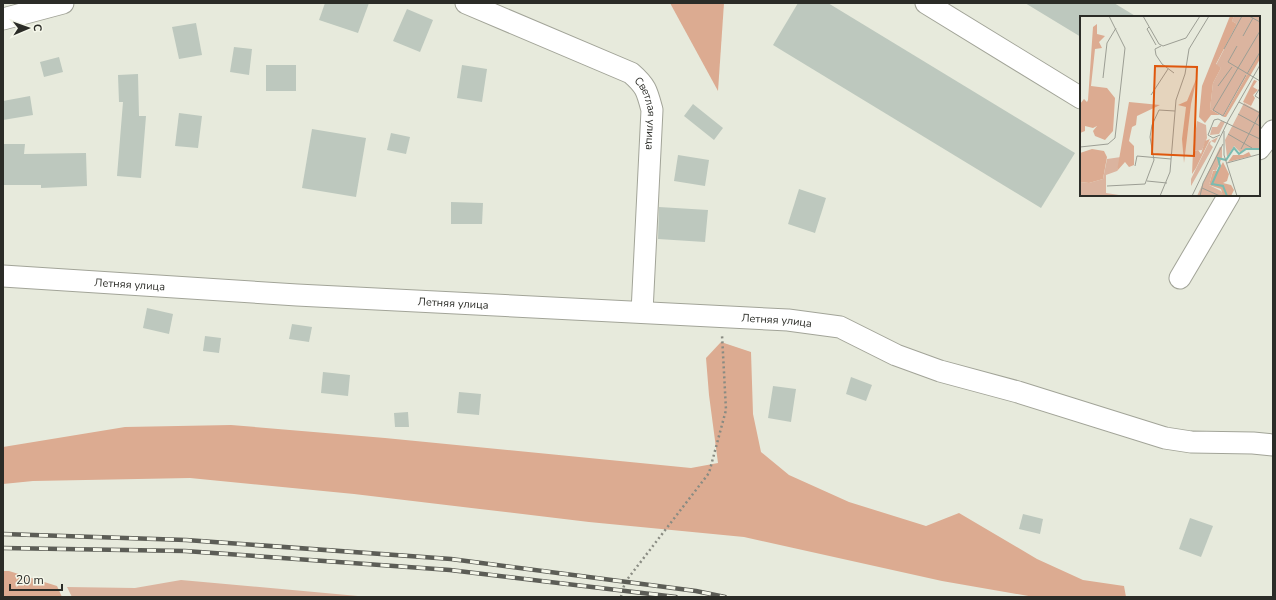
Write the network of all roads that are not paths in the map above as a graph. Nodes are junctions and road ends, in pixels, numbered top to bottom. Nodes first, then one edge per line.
1 (62, 3) edge
2 (466, 3) edge
3 (926, 3) edge
4 (3, 18) edge
5 (1080, 97) edge
6 (1273, 131) edge
7 (1260, 148) edge
8 (1229, 196) edge
9 (3, 276) edge
10 (1180, 278) dead end
11 (642, 312) junction
12 (1273, 445) edge

1 - 4 street
2 - 11 street, Светлая улица
3 - 5 street
6 - 7 street
8 - 10 street
9 - 11 street, Летняя улица
11 - 12 street, Летняя улица

